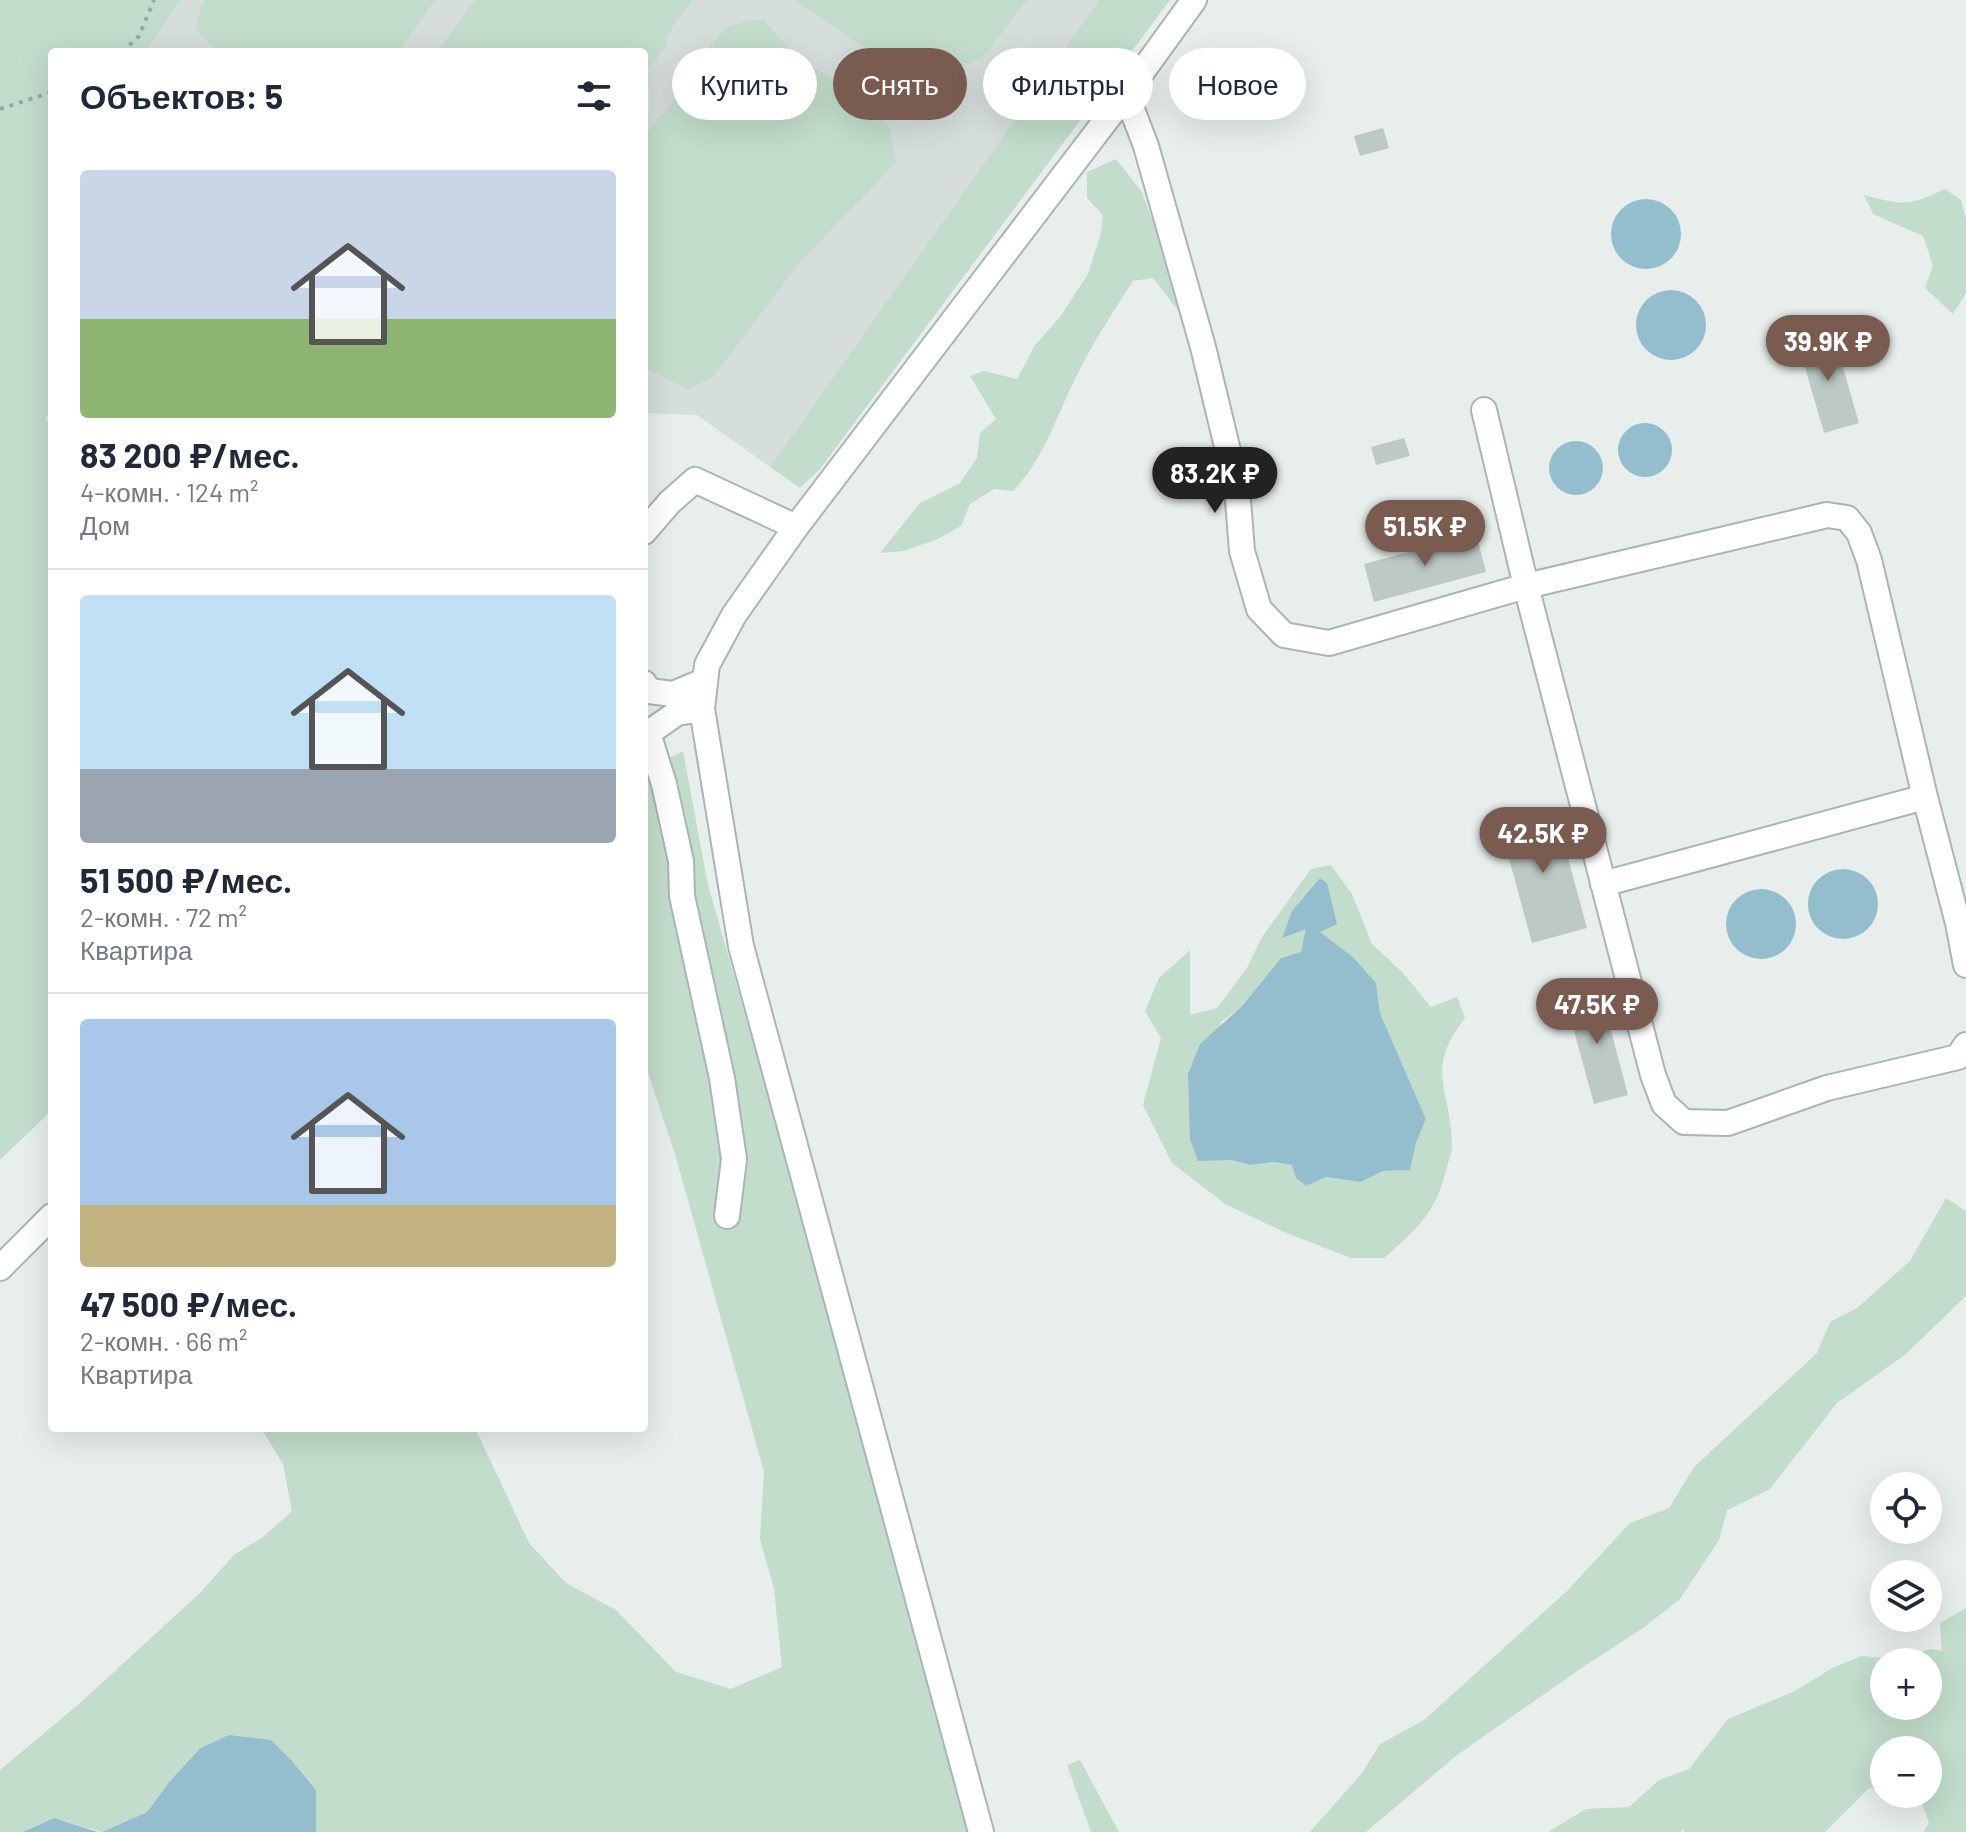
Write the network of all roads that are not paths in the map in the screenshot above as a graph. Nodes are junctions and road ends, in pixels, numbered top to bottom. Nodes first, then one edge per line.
1 (1194, 0) edge
2 (1153, 57) edge
3 (1106, 120) edge
4 (1136, 120) edge
5 (1484, 410) dead end
6 (648, 527) edge
7 (796, 527) junction
8 (1526, 586) junction
9 (704, 681) junction
10 (648, 689) edge
11 (702, 709) junction
12 (648, 734) edge
13 (648, 740) edge
14 (1925, 797) junction
15 (1603, 884) junction
16 (1966, 965) edge
17 (1966, 1045) edge
18 (727, 1216) dead end
19 (48, 1220) edge
20 (0, 1268) edge
21 (981, 1832) edge

1 - 2 street
3 - 7 street
4 - 8 street
5 - 8 street
6 - 7 street
7 - 9 street
8 - 14 street
8 - 15 street
9 - 10 street
9 - 11 street
11 - 12 street
11 - 21 street
13 - 18 street
14 - 15 street
14 - 16 street
15 - 17 street
19 - 20 street

